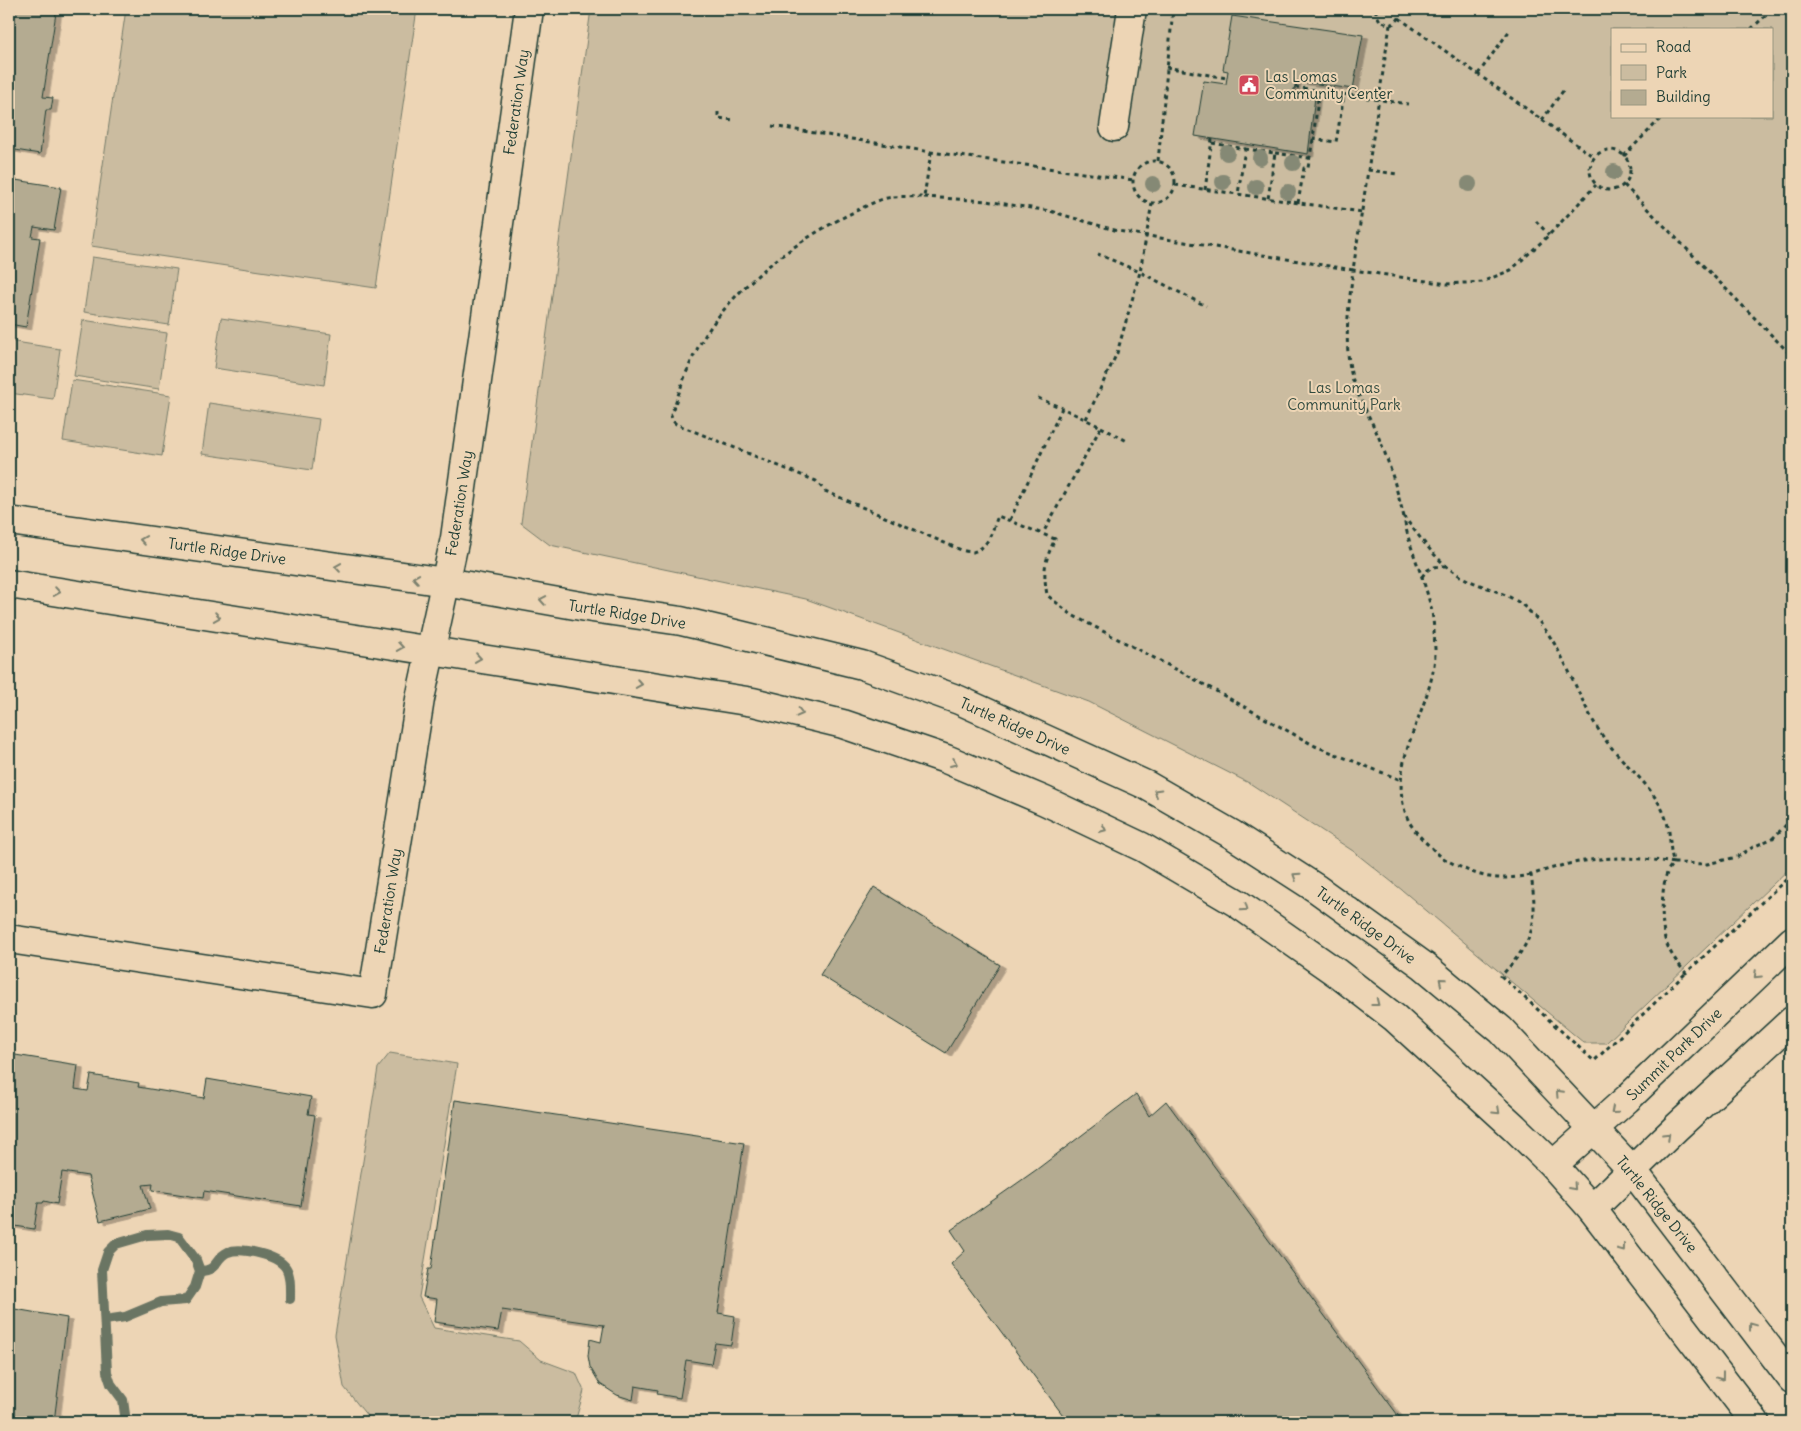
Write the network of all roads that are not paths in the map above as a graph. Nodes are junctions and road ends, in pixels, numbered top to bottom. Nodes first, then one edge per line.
1 (529, 9) edge
2 (1132, 9) edge
3 (1114, 127) dead end
4 (9, 521) edge
5 (446, 582) junction
6 (9, 584) edge
7 (430, 652) junction
8 (9, 940) edge
9 (1792, 941) edge
10 (1792, 1021) edge
11 (1593, 1129) junction
12 (1553, 1165) junction
13 (1633, 1171) junction
14 (1592, 1209) junction
15 (1792, 1379) edge
16 (1755, 1422) edge

1 - 5 street, Federation Way
2 - 3 street
5 -> 4 street, Turtle Ridge Drive
5 - 7 street, Federation Way
11 -> 5 street, Turtle Ridge Drive
6 -> 7 street
7 - 8 street, Federation Way
7 -> 12 street
9 -> 11 street, Summit Park Drive
13 -> 10 street
11 - 12 street, Summit Park Drive
11 - 13 street, Turtle Ridge Drive
12 -> 14 street
13 - 14 street
15 -> 13 street, Turtle Ridge Drive
14 -> 16 street

